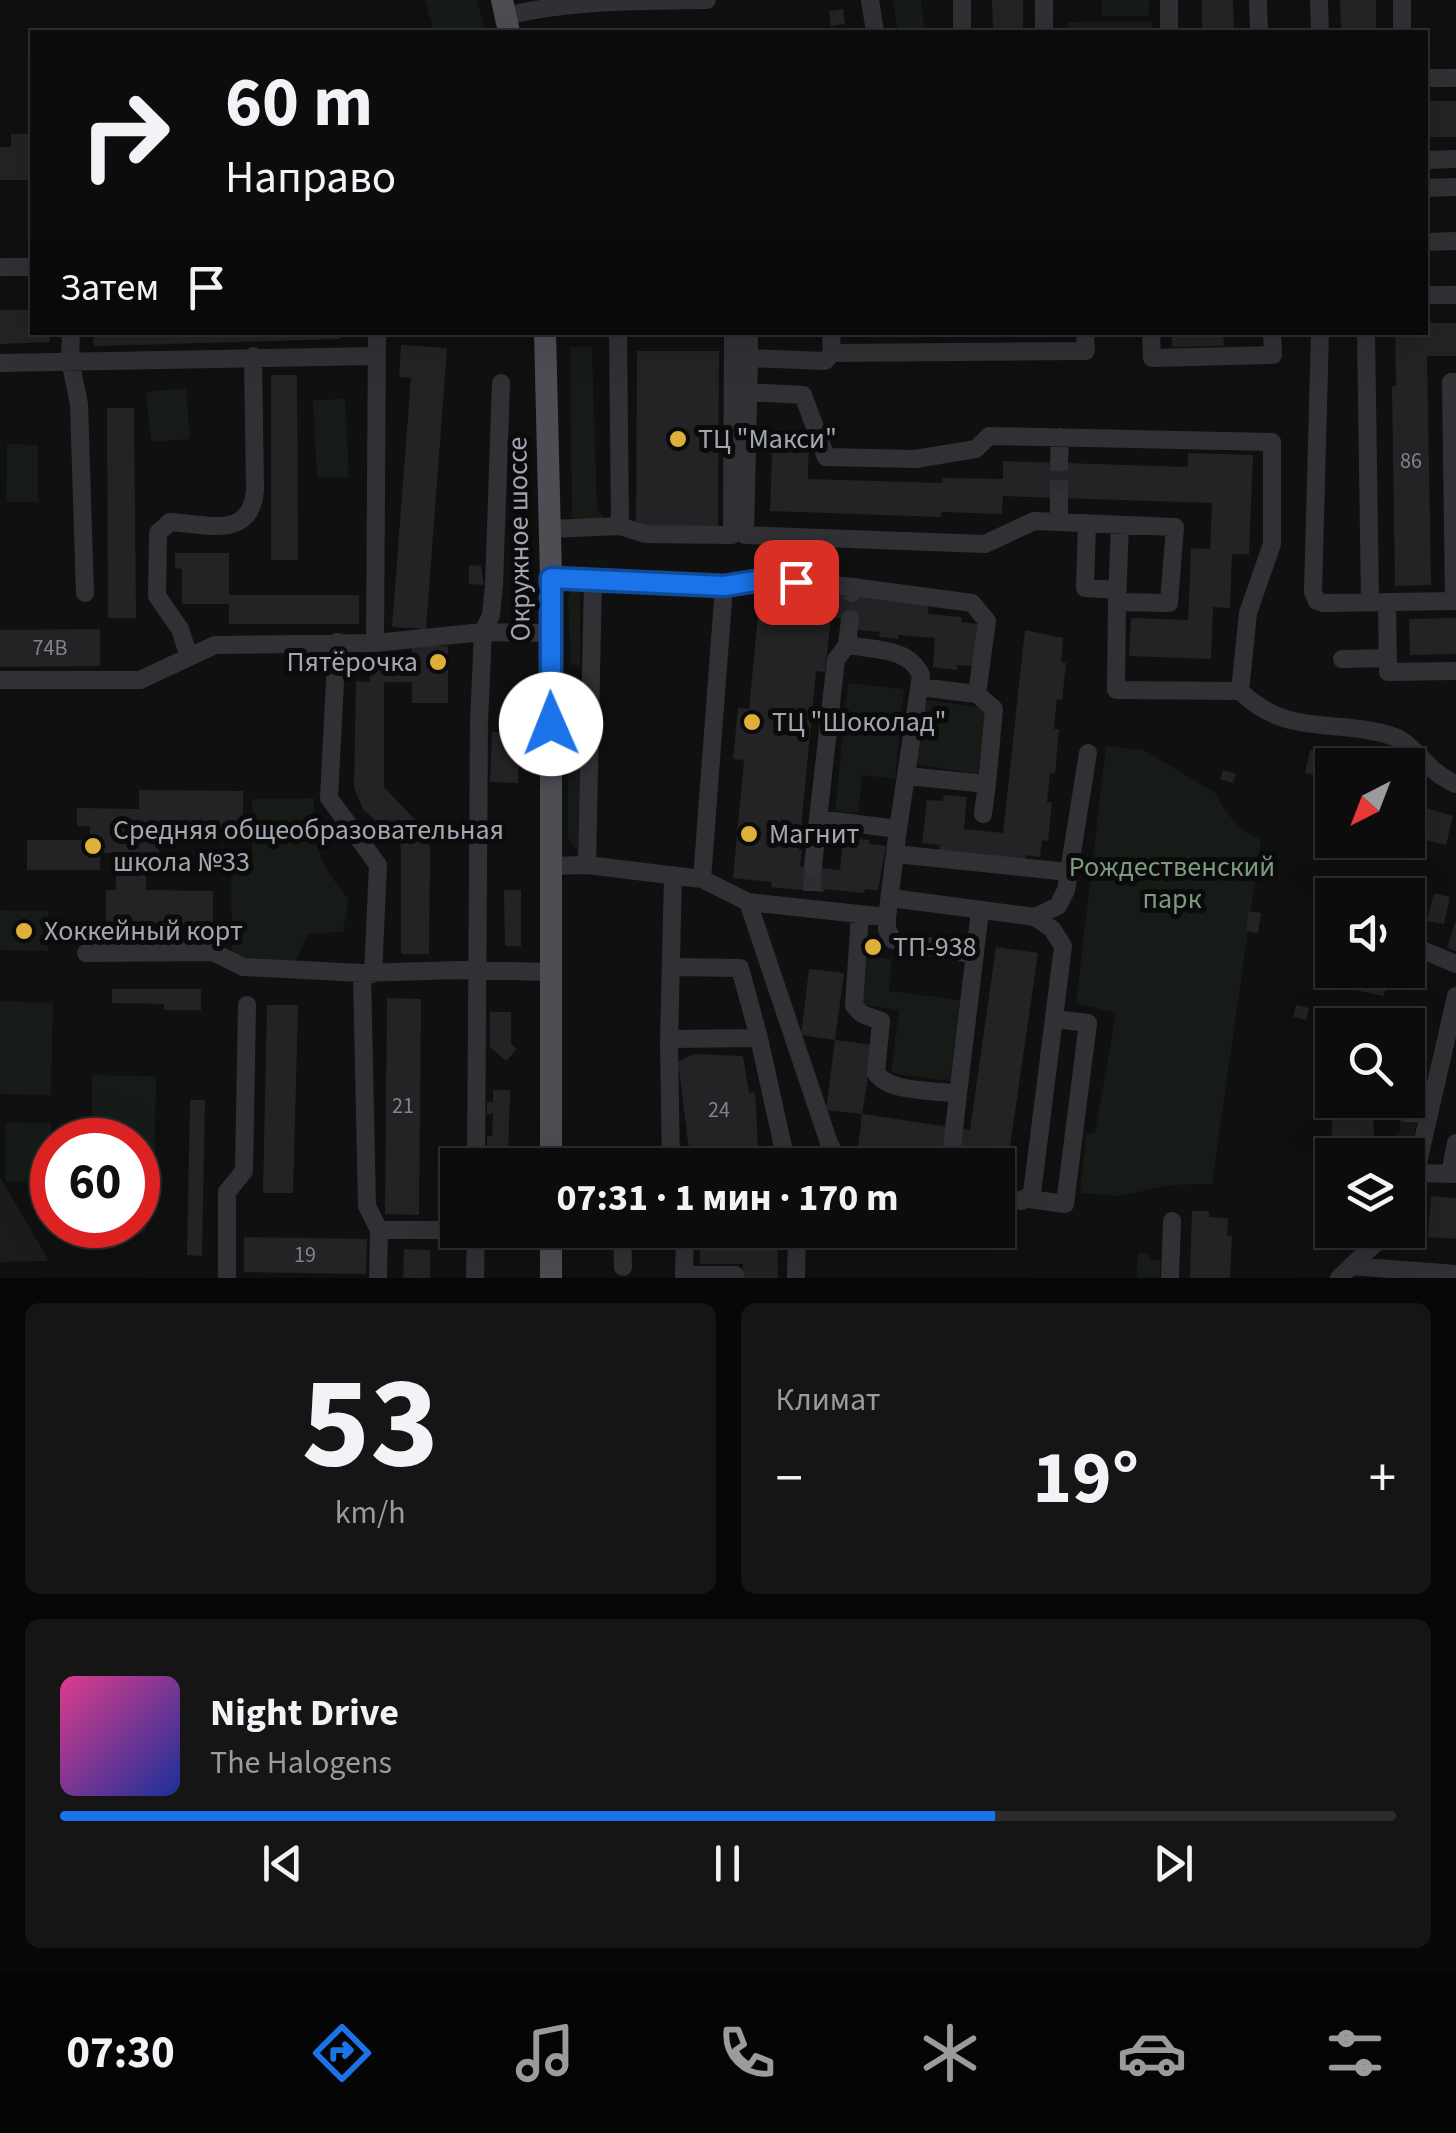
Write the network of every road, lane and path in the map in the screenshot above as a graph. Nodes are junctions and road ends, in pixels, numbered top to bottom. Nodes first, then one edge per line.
1 (707, 0) edge
2 (870, 0) edge
3 (962, 0) edge
4 (1044, 0) edge
5 (1169, 0) edge
6 (1258, 0) edge
7 (1319, 0) edge
8 (1402, 0) edge
9 (587, 1) edge
10 (506, 16) edge
11 (875, 30) edge
12 (962, 30) edge
13 (1044, 30) edge
14 (1170, 30) edge
15 (1259, 30) edge
16 (1320, 30) edge
17 (1402, 30) edge
18 (1428, 78) edge
19 (1456, 78) edge
20 (1456, 159) edge
21 (1428, 160) edge
22 (1456, 187) edge
23 (1428, 188) edge
24 (1456, 241) edge
25 (1428, 242) edge
26 (0, 267) edge
27 (30, 267) edge
28 (1428, 295) edge
29 (1456, 295) edge
30 (71, 335) edge
31 (377, 335) edge
32 (545, 335) edge
33 (618, 335) edge
34 (733, 335) edge
35 (749, 335) edge
36 (831, 335) edge
37 (1086, 335) edge
38 (1151, 335) edge
39 (1272, 335) edge
40 (1320, 335) edge
41 (1366, 335) edge
42 (832, 353) junction
43 (253, 356) junction
44 (375, 356) junction
45 (748, 358) junction
46 (70, 360) junction
47 (804, 360) junction
48 (0, 363) edge
49 (1456, 382) edge
50 (500, 384) dead end
51 (746, 392) junction
52 (803, 396) junction
53 (1060, 437) junction
54 (1059, 463) tunnel mouth
55 (1058, 498) tunnel mouth
56 (1059, 522) junction
57 (1087, 523) junction
58 (1120, 525) junction
59 (620, 526) junction
60 (550, 529) junction
61 (551, 578) junction
62 (593, 580) junction
63 (724, 586) junction
64 (84, 593) dead end
65 (1117, 596) junction
66 (1379, 602) junction
67 (1455, 602) edge
68 (850, 619) dead end
69 (484, 632) junction
70 (550, 634) junction
71 (337, 642) junction
72 (375, 643) junction
73 (847, 645) junction
74 (188, 657) junction
75 (1342, 658) dead end
76 (1388, 658) junction
77 (1456, 671) edge
78 (0, 680) edge
79 (920, 687) junction
80 (1240, 691) junction
81 (977, 694) junction
82 (1088, 753) dead end
83 (907, 776) junction
84 (986, 784) junction
85 (1456, 784) edge
86 (983, 814) dead end
87 (818, 819) junction
88 (898, 829) junction
89 (896, 854) junction
90 (587, 865) junction
91 (549, 866) junction
92 (814, 867) tunnel mouth
93 (1068, 872) junction
94 (673, 875) junction
95 (702, 879) junction
96 (748, 902) junction
97 (889, 908) junction
98 (980, 911) junction
99 (860, 914) junction
100 (1035, 917) junction
101 (1425, 951) edge
102 (86, 952) dead end
103 (975, 955) junction
104 (1456, 964) edge
105 (673, 967) junction
106 (477, 970) junction
107 (550, 972) junction
108 (367, 973) junction
109 (1456, 996) edge
110 (247, 1005) dead end
111 (1055, 1019) junction
112 (759, 1038) junction
113 (670, 1039) junction
114 (1447, 1075) edge
115 (958, 1094) junction
116 (1425, 1113) edge
117 (1430, 1113) junction
118 (1425, 1138) edge
119 (1456, 1142) edge
120 (476, 1148) edge
121 (551, 1148) edge
122 (671, 1148) edge
123 (783, 1148) edge
124 (832, 1148) edge
125 (952, 1148) edge
126 (1425, 1173) edge
127 (1453, 1174) edge
128 (1029, 1199) junction
129 (1015, 1200) edge
130 (1172, 1221) dead end
131 (379, 1230) junction
132 (440, 1230) edge
133 (476, 1248) edge
134 (550, 1248) edge
135 (622, 1248) edge
136 (684, 1248) edge
137 (796, 1248) edge
138 (1370, 1248) edge
139 (623, 1266) dead end
140 (1345, 1272) edge
141 (1371, 1273) edge
142 (1451, 1275) edge
143 (227, 1278) edge
144 (378, 1278) edge
145 (475, 1278) edge
146 (551, 1278) edge
147 (735, 1278) edge
148 (796, 1278) edge
149 (1170, 1278) edge

1 - 9 street
2 - 11 street
3 - 12 street
4 - 13 street
5 - 14 street
6 - 15 street
7 - 16 street
8 - 17 street
9 - 10 street
18 - 19 street
20 - 21 street
22 - 23 street
24 - 25 street
26 - 27 street
28 - 29 street
30 - 46 street
31 - 44 street
32 - 60 main road, Окружное шоссе
33 - 59 street
34 - 59 street
35 - 45 street
36 - 42 street
37 - 42 street
38 - 39 street
40 - 66 street
41 - 66 street
42 - 47 street
43 - 44 street
43 - 46 street
43 - 74 street
44 - 72 street
45 - 47 street
45 - 51 street
46 - 48 street
46 - 64 street
47 - 52 street
49 - 67 street
50 - 69 street
51 - 52 street
51 - 56 street
52 - 53 street
53 - 54 street
53 - 80 street
55 - 56 street
56 - 57 street
57 - 58 street
57 - 65 street
58 - 65 street
58 - 65 street
59 - 60 street
60 - 61 main road, Окружное шоссе
61 - 62 street
61 - 70 main road, Окружное шоссе
62 - 63 street
62 - 90 street
63 - 81 street
63 - 95 street
65 - 80 street
66 - 67 street
66 - 76 street
68 - 73 street
69 - 70 street
69 - 72 street
69 - 106 street
70 - 91 main road, Окружное шоссе
71 - 72 street
71 - 74 street
71 - 108 street
73 - 79 street
73 - 87 street
74 - 78 street
75 - 76 street
76 - 77 street
79 - 81 street
79 - 83 street
80 - 85 street
81 - 84 street
82 - 93 street
83 - 84 street
83 - 88 street
84 - 86 street
87 - 88 street
87 - 92 street
88 - 89 street
89 - 93 street
89 - 97 street
90 - 91 street
90 - 94 street
91 - 107 main road, Окружное шоссе
93 - 100 street
94 - 95 street
94 - 105 street
95 - 96 street
96 - 99 street
96 - 124 street
97 - 98 street
97 - 99 street
97 - 103 street
98 - 100 street
98 - 103 street
99 - 115 street
100 - 111 street
101 - 104 street
102 - 108 street
103 - 115 street
105 - 112 street
105 - 113 street
106 - 107 street
106 - 108 street
106 - 120 street
107 - 121 main road, Окружное шоссе
108 - 131 street
109 - 114 street
110 - 143 street
111 - 128 street
111 - 128 street
112 - 113 street
112 - 123 street
113 - 122 street
114 - 117 street
115 - 125 street
116 - 117 street
117 - 118 street
119 - 127 street
126 - 127 street
128 - 129 street
130 - 149 street
131 - 132 street
131 - 144 street
133 - 145 street
134 - 146 main road
135 - 139 street
136 - 147 street
137 - 148 street
138 - 140 street
140 - 141 street
141 - 142 street

